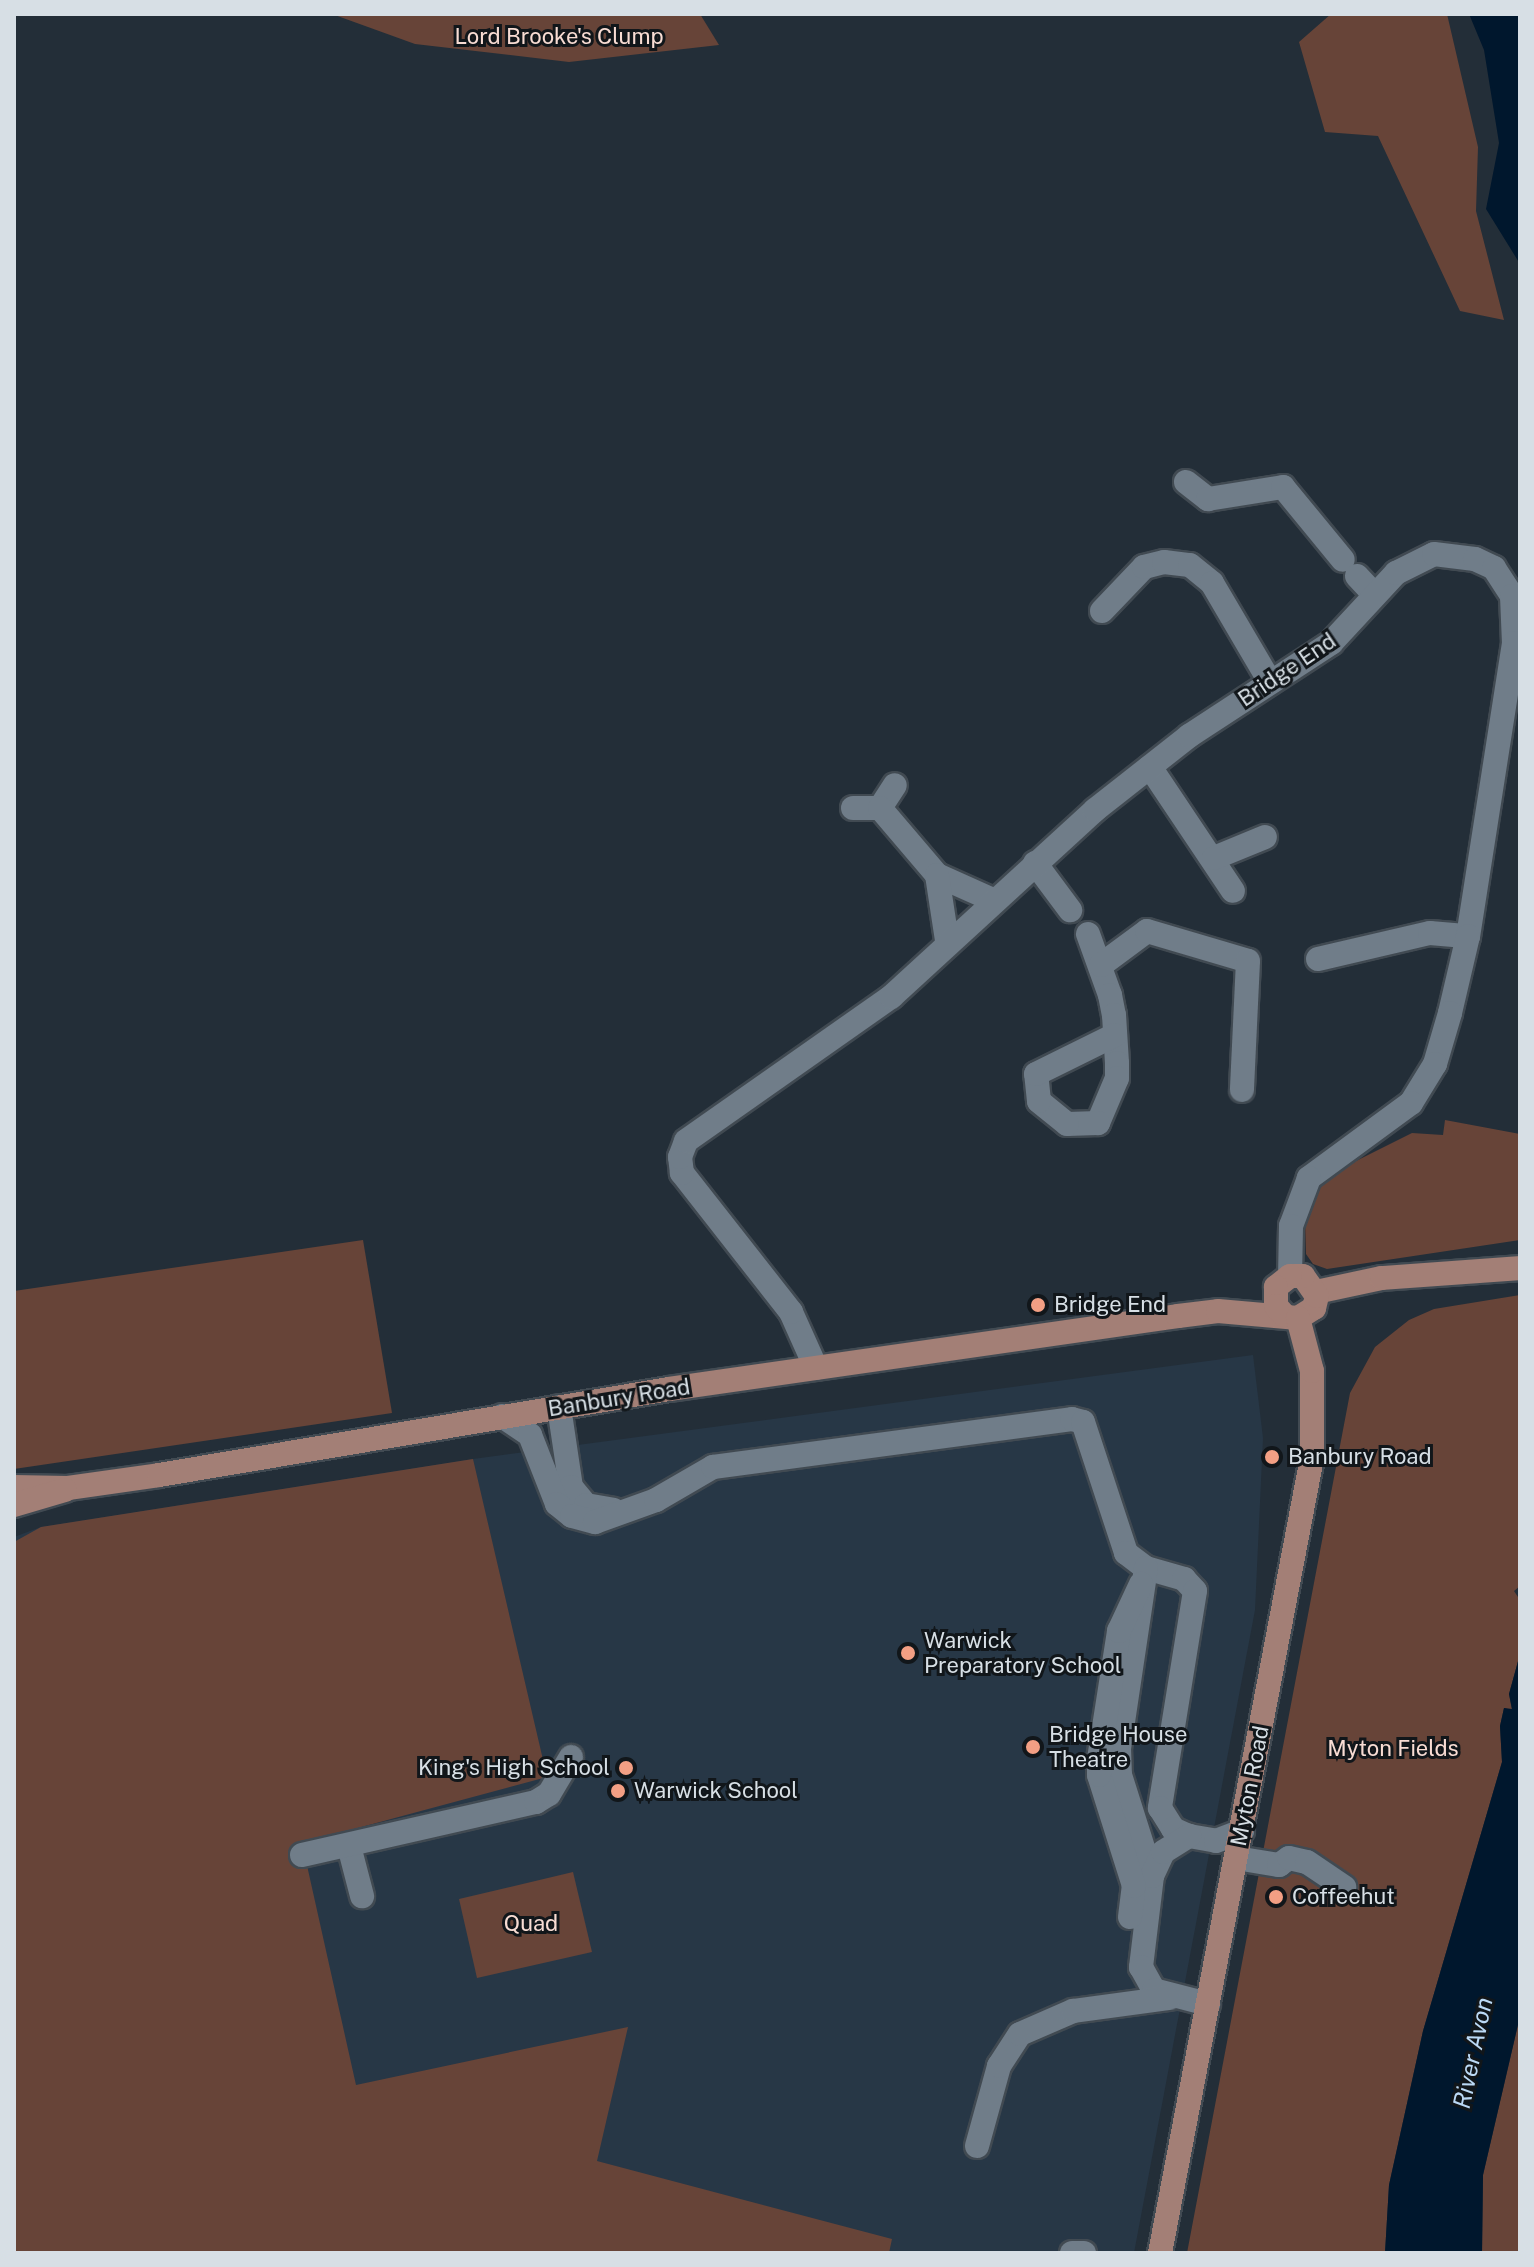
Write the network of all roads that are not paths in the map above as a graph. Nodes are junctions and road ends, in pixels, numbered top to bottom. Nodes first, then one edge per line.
1 (1186, 482) dead end
2 (1375, 595) junction
3 (1102, 611) dead end
4 (1270, 682) junction
5 (1150, 767) junction
6 (895, 785) dead end
7 (853, 808) dead end
8 (880, 808) junction
9 (1265, 837) dead end
10 (1214, 858) junction
11 (1035, 863) junction
12 (937, 875) junction
13 (1233, 891) dead end
14 (993, 900) junction
15 (1070, 910) dead end
16 (1088, 934) dead end
17 (1468, 936) junction
18 (947, 940) junction
19 (1318, 959) dead end
20 (1101, 965) junction
21 (1115, 1035) dead end
22 (1242, 1090) dead end
23 (1520, 1268) edge
24 (1283, 1281) junction
25 (1316, 1292) junction
26 (1218, 1311) junction
27 (1291, 1317) junction
28 (816, 1368) junction
29 (559, 1407) junction
30 (502, 1416) junction
31 (14, 1487) edge
32 (68, 1488) junction
33 (14, 1505) edge
34 (627, 1510) junction
35 (1143, 1576) junction
36 (571, 1757) dead end
37 (1158, 1800) junction
38 (1128, 1803) junction
39 (1242, 1831) junction
40 (1189, 1836) junction
41 (349, 1846) junction
42 (302, 1855) dead end
43 (1236, 1858) junction
44 (1152, 1876) junction
45 (1344, 1887) dead end
46 (362, 1896) dead end
47 (1145, 1981) junction
48 (1169, 1998) junction
49 (1208, 2004) junction
50 (977, 2146) dead end
51 (1072, 2253) edge
52 (1084, 2253) edge
53 (1160, 2253) edge

1 - 2 street
2 - 4 street, Bridge End
2 - 17 street, Bridge End
3 - 4 street
4 - 5 street, Bridge End
5 - 10 street
5 - 11 street, Bridge End
6 - 8 street
7 - 8 street
8 - 12 street
9 - 10 street
10 - 13 street
11 - 14 street, Bridge End
11 - 15 street
12 - 14 street
12 - 18 street
14 - 18 street, Bridge End
16 - 20 street
17 - 19 street
17 - 24 street, Bridge End
18 - 28 street, Bridge End
20 - 21 street
20 - 22 street
23 - 25 main road
24 - 25 main road
24 - 26 main road, Banbury Road
24 - 27 main road
25 - 27 main road
26 - 27 main road, Banbury Road
26 - 28 main road, Banbury Road
27 - 39 main road, Myton Road
28 - 29 main road, Banbury Road
29 - 30 main road, Banbury Road
29 - 34 street
30 - 32 main road, Banbury Road
30 - 34 street
31 - 32 main road, Banbury Road
32 - 33 main road, Banbury Road
34 - 35 street
35 - 37 street
35 - 38 street
35 - 47 street
36 - 41 street
37 - 38 street
37 - 40 street
38 - 44 street
39 - 40 street
39 - 43 main road, Myton Road
40 - 44 street
41 - 42 street
41 - 46 street
43 - 45 street
43 - 49 main road, Myton Road
44 - 47 street
47 - 48 street
48 - 49 street
48 - 50 street
49 - 53 main road, Myton Road
51 - 52 street

